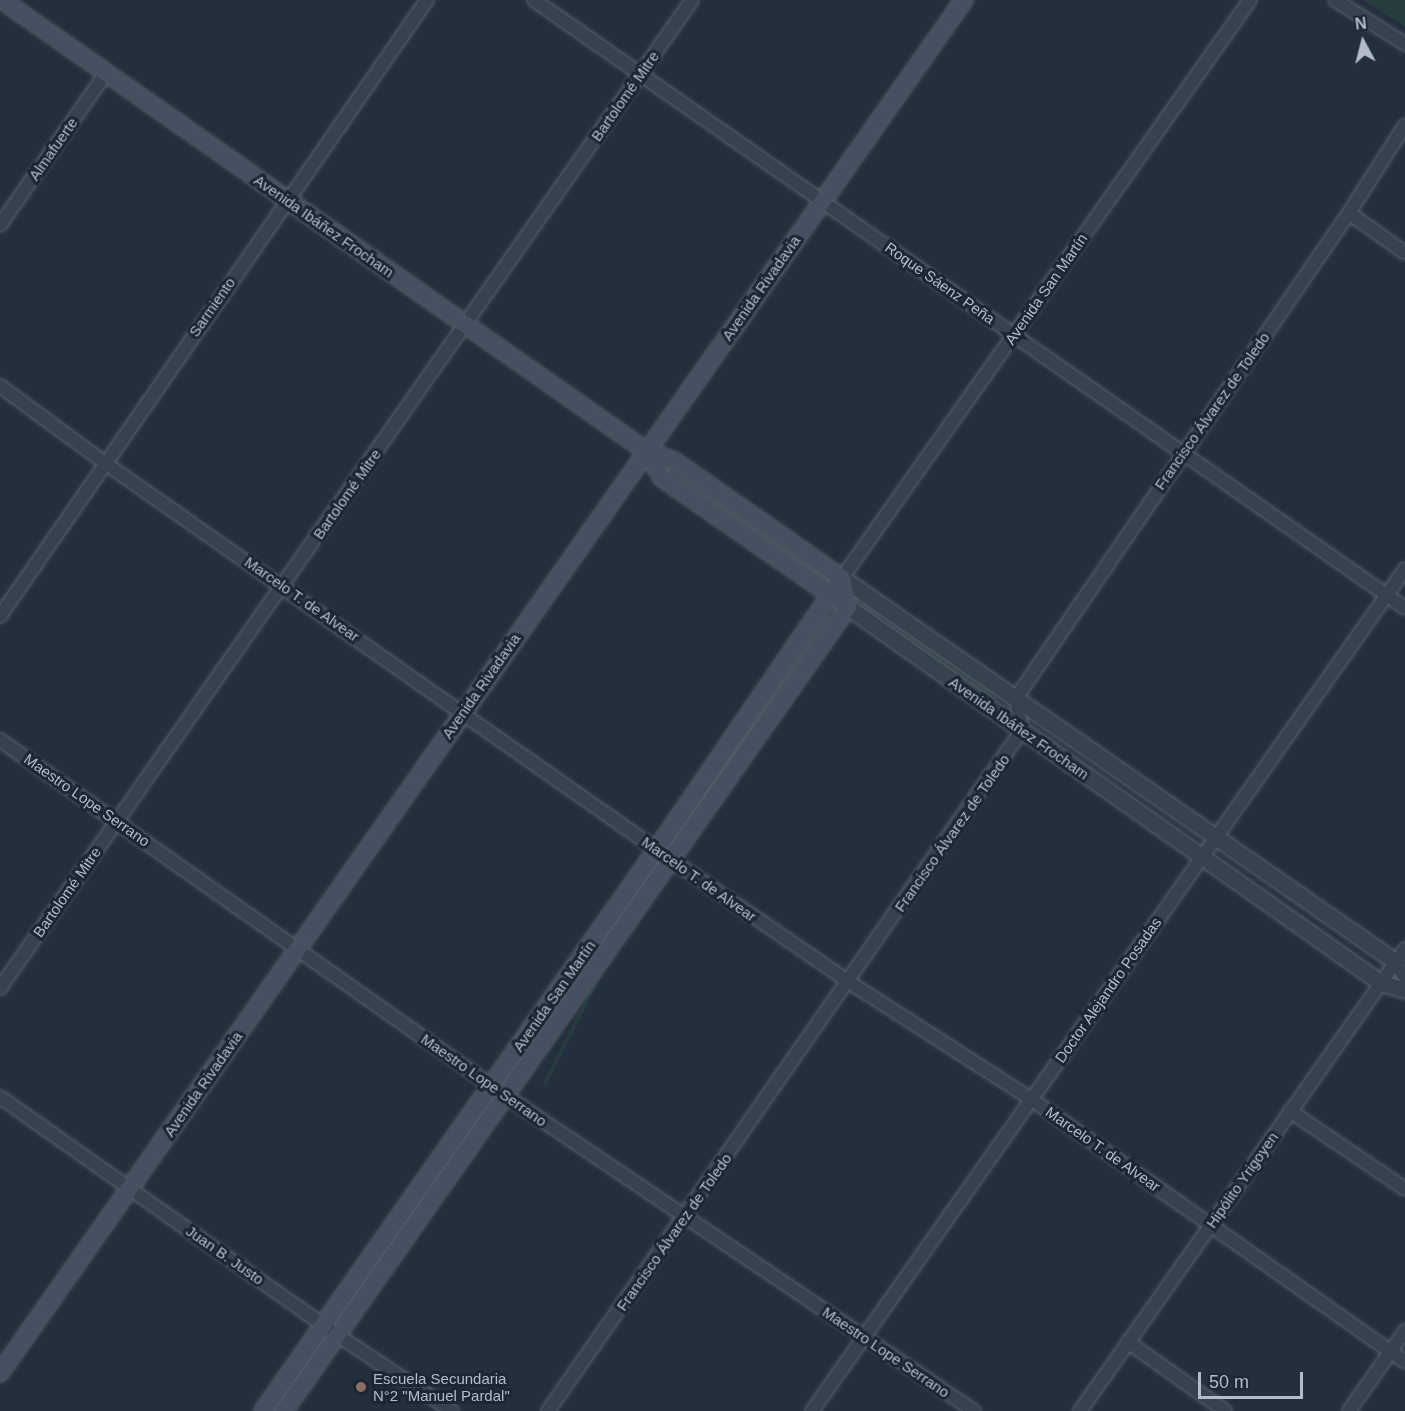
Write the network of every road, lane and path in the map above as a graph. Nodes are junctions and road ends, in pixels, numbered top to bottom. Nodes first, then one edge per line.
1 (2, 0) edge
2 (427, 0) edge
3 (534, 0) edge
4 (692, 0) edge
5 (964, 0) edge
6 (1250, 0) edge
7 (1335, 0) edge
8 (1405, 44) edge
9 (106, 73) junction
10 (640, 74) junction
11 (1405, 125) edge
12 (286, 199) junction
13 (822, 201) junction
14 (1348, 213) junction
15 (0, 225) edge
16 (1405, 253) edge
17 (466, 325) junction
18 (1014, 335) junction
19 (0, 386) edge
20 (646, 451) junction
21 (1183, 453) junction
22 (105, 463) junction
23 (1405, 569) edge
24 (842, 578) junction
25 (283, 585) junction
26 (830, 595) junction
27 (1386, 595) junction
28 (848, 607) junction
29 (1405, 608) edge
30 (0, 616) edge
31 (1016, 698) junction
32 (463, 712) junction
33 (1022, 730) junction
34 (0, 740) edge
35 (117, 821) junction
36 (1216, 837) junction
37 (657, 849) junction
38 (1202, 856) junction
39 (673, 861) junction
40 (298, 948) junction
41 (1402, 962) edge
42 (849, 982) junction
43 (1381, 983) junction
44 (0, 988) edge
45 (1405, 990) edge
46 (491, 1085) junction
47 (506, 1096) junction
48 (0, 1097) edge
49 (1031, 1099) junction
50 (1290, 1111) junction
51 (130, 1188) junction
52 (1405, 1189) edge
53 (685, 1216) junction
54 (1210, 1225) junction
55 (330, 1329) junction
56 (1405, 1331) edge
57 (864, 1337) junction
58 (1128, 1342) junction
59 (1390, 1352) junction
60 (1405, 1362) edge
61 (0, 1373) edge
62 (263, 1411) edge
63 (284, 1411) edge
64 (452, 1411) edge
65 (548, 1411) edge
66 (812, 1411) edge
67 (974, 1411) edge
68 (1080, 1411) edge
69 (1225, 1411) edge
70 (1349, 1411) edge

1 - 9 main road, Avenida Ibáñez Frocham
2 - 12 street, Sarmiento
3 - 10 street, Roque Sáenz Peña
4 - 10 street, Bartolomé Mitre
5 - 13 main road, Avenida Rivadavia
6 - 18 street, Avenida San Martín
7 - 8 street
9 - 12 main road, Avenida Ibáñez Frocham
9 - 15 street, Almafuerte
10 - 13 street, Roque Sáenz Peña
10 - 17 street, Bartolomé Mitre
11 - 14 street, Francisco Álvarez de Toledo
12 - 17 main road, Avenida Ibáñez Frocham
12 - 22 street, Sarmiento
13 - 18 street, Roque Sáenz Peña
13 - 20 main road, Avenida Rivadavia
14 - 16 street
14 - 21 street, Francisco Álvarez de Toledo
17 - 20 main road, Avenida Ibáñez Frocham
17 - 25 street, Bartolomé Mitre
18 - 21 street, Roque Sáenz Peña
18 - 24 street, Avenida San Martín
19 - 22 street, Marcelo T. de Alvear
20 - 24 main road, Avenida Ibáñez Frocham
20 - 26 main road, Avenida Ibáñez Frocham
20 - 32 main road, Avenida Rivadavia
21 - 27 street, Roque Sáenz Peña
21 - 31 street, Francisco Álvarez de Toledo
22 - 25 street, Marcelo T. de Alvear
22 - 30 street, Sarmiento
23 - 27 street, Doctor Alejandro Posadas
24 - 26 main road, Avenida San Martín
24 - 28 main road
24 - 31 street, Avenida Ibáñez Frocham
25 - 32 street, Marcelo T. de Alvear
25 - 35 street, Bartolomé Mitre
26 - 28 main road, Avenida Ibáñez Frocham
26 - 37 main road, Avenida San Martín
27 - 29 street, Roque Sáenz Peña
27 - 36 street, Doctor Alejandro Posadas
28 - 33 street, Avenida Ibáñez Frocham
28 - 39 main road, Avenida San Martín
31 - 33 street
31 - 36 street, Avenida Ibáñez Frocham
32 - 37 street, Marcelo T. de Alvear
32 - 40 main road, Avenida Rivadavia
33 - 38 street, Avenida Ibáñez Frocham
33 - 42 street, Francisco Álvarez de Toledo
34 - 35 street, Maestro Lope Serrano
35 - 40 street, Maestro Lope Serrano
35 - 44 street, Bartolomé Mitre
36 - 38 street, Doctor Alejandro Posadas
36 - 41 street, Avenida Ibáñez Frocham
37 - 39 street, Marcelo T. de Alvear
37 - 46 main road, Avenida San Martín
38 - 43 street, Avenida Ibáñez Frocham
38 - 49 street, Doctor Alejandro Posadas
39 - 42 street, Marcelo T. de Alvear
39 - 47 main road, Avenida San Martín
40 - 46 street, Maestro Lope Serrano
40 - 51 main road, Avenida Rivadavia
41 - 43 street, Hipólito Yrigoyen
42 - 49 street, Marcelo T. de Alvear
42 - 53 street, Francisco Álvarez de Toledo
43 - 45 street, Avenida Ibáñez Frocham
43 - 50 street, Hipólito Yrigoyen
46 - 47 street, Maestro Lope Serrano
46 - 55 main road, Avenida San Martín
47 - 53 street, Maestro Lope Serrano
47 - 55 main road, Avenida San Martín
48 - 51 street, Juan B. Justo
49 - 54 street, Marcelo T. de Alvear
49 - 57 street, Doctor Alejandro Posadas
50 - 52 street
50 - 54 street, Hipólito Yrigoyen
51 - 55 street, Juan B. Justo
51 - 61 main road, Avenida Rivadavia
53 - 57 street, Maestro Lope Serrano
53 - 65 street, Francisco Álvarez de Toledo
54 - 58 street, Hipólito Yrigoyen
54 - 59 street, Marcelo T. de Alvear
55 - 62 main road, Avenida San Martín
55 - 63 main road, Avenida San Martín
55 - 64 street, Juan B. Justo
56 - 59 street
57 - 66 street, Doctor Alejandro Posadas
57 - 67 street, Maestro Lope Serrano
58 - 68 street, Hipólito Yrigoyen
58 - 69 street
59 - 60 street, Marcelo T. de Alvear
59 - 70 street

